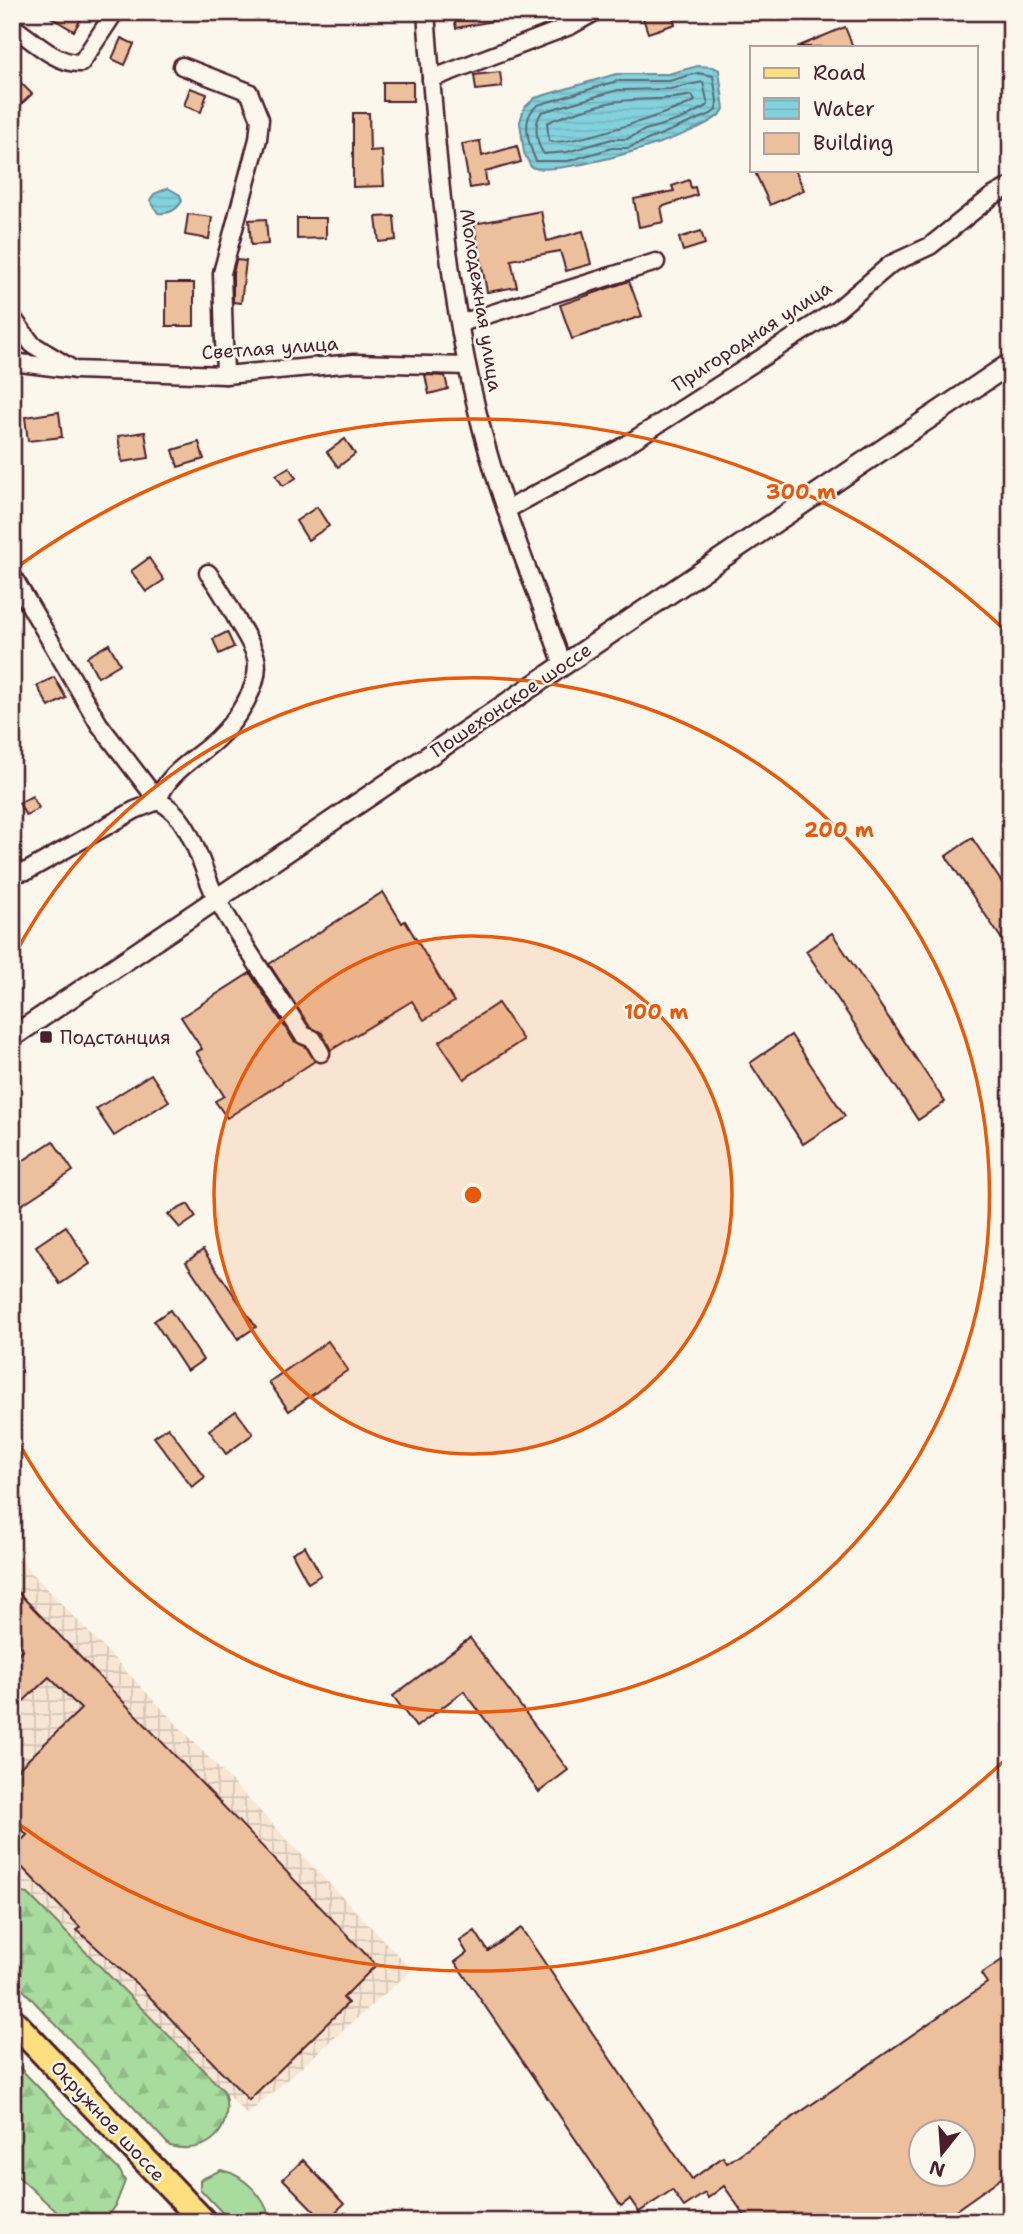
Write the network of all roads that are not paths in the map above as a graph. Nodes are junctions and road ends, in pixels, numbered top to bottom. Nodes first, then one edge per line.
1 (115, 12) edge
2 (426, 12) edge
3 (595, 12) edge
4 (12, 26) edge
5 (182, 66) dead end
6 (431, 79) junction
7 (1011, 186) edge
8 (656, 262) dead end
9 (12, 317) edge
10 (461, 323) junction
11 (12, 362) edge
12 (1011, 363) edge
13 (467, 366) junction
14 (74, 370) junction
15 (225, 375) junction
16 (508, 509) junction
17 (208, 573) dead end
18 (12, 575) edge
19 (563, 665) junction
20 (158, 800) junction
21 (12, 873) edge
22 (217, 900) junction
23 (12, 1037) edge
24 (321, 1053) dead end
25 (12, 2020) edge
26 (204, 2222) edge

1 - 4 street
2 - 6 street, Молодежная улица
3 - 6 street
5 - 15 street
6 - 10 street, Молодежная улица
7 - 16 street, Пригородная улица
8 - 10 street
9 - 14 street, Светлая улица
10 - 13 street, Молодежная улица
11 - 14 street
12 - 19 street, Пошехонское шоссе
13 - 15 street, Светлая улица
13 - 16 street, Молодежная улица
14 - 15 street, Светлая улица
16 - 19 street, Молодежная улица
17 - 20 street
18 - 20 street
19 - 22 street, Пошехонское шоссе
20 - 21 street
20 - 22 street
22 - 23 street, Пошехонское шоссе
22 - 24 street
25 - 26 main road, Окружное шоссе

